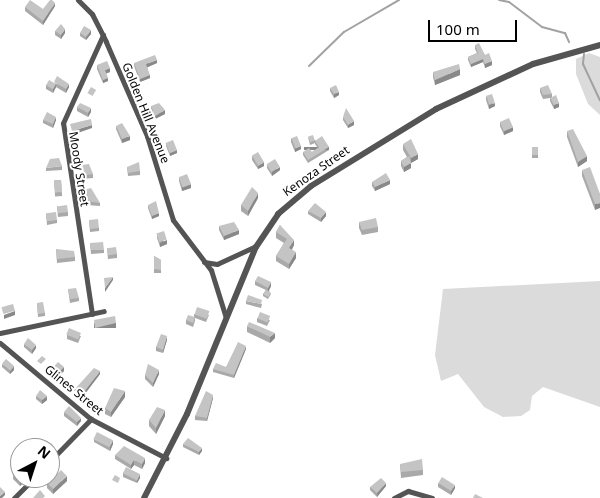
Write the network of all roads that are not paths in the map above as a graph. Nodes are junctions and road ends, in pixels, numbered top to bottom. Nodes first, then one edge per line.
1 (78, 0) edge
2 (103, 35) junction
3 (600, 45) edge
4 (257, 245) junction
5 (203, 262) junction
6 (104, 311) dead end
7 (92, 314) junction
8 (226, 318) junction
9 (0, 333) edge
10 (0, 343) edge
11 (91, 419) junction
12 (60, 451) edge
13 (166, 458) junction
14 (24, 488) edge
15 (14, 498) edge
16 (144, 498) edge
17 (394, 498) edge
18 (432, 498) edge

1 - 2 street, Golden Hill Avenue
2 - 5 street, Golden Hill Avenue
2 - 7 street, Moody Street
3 - 4 street, Kenoza Street
4 - 5 street
4 - 8 street, Kenoza Street
5 - 8 street, Golden Hill Avenue
6 - 7 street
7 - 9 street
8 - 13 street, Kenoza Street
10 - 11 street, Glines Street
11 - 12 street
11 - 13 street, Glines Street
13 - 16 street, Kenoza Street
14 - 15 street
17 - 18 street

